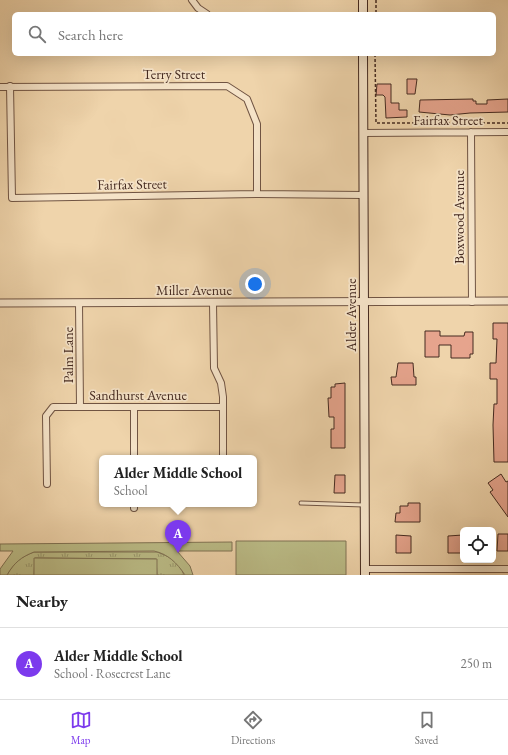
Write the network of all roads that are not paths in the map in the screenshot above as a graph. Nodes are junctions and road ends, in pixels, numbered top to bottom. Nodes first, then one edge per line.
1 (192, 0) edge
2 (363, 0) edge
3 (204, 12) edge
4 (363, 12) edge
5 (363, 56) edge
6 (10, 86) junction
7 (0, 87) edge
8 (471, 132) junction
9 (508, 132) edge
10 (363, 133) junction
11 (257, 194) junction
12 (363, 195) junction
13 (364, 302) junction
14 (472, 302) junction
15 (508, 302) edge
16 (0, 303) edge
17 (79, 303) junction
18 (213, 303) junction
19 (80, 407) junction
20 (134, 407) junction
21 (223, 407) junction
22 (134, 455) edge
23 (223, 455) edge
24 (47, 484) dead end
25 (301, 503) dead end
26 (364, 505) junction
27 (508, 568) edge
28 (365, 572) edge

1 - 3 street
2 - 4 main road
5 - 10 main road, Alder Avenue
6 - 7 street, Terry Street
6 - 11 street, Terry Street
6 - 11 street, Fairfax Street
8 - 9 street, Fairfax Street
8 - 10 street, Fairfax Street
8 - 14 street, Boxwood Avenue
10 - 12 main road, Alder Avenue
11 - 12 street, Fairfax Street
12 - 13 main road, Alder Avenue
13 - 14 street, Miller Avenue
13 - 18 street, Miller Avenue
13 - 26 main road, Alder Avenue
14 - 15 street, Miller Avenue
16 - 17 street, Miller Avenue
17 - 18 street, Miller Avenue
17 - 19 street, Palm Lane
18 - 21 street
19 - 20 street, Sandhurst Avenue
19 - 24 street, Sandhurst Avenue
20 - 21 street, Sandhurst Avenue
20 - 22 street
21 - 23 street
25 - 26 lane
26 - 28 main road, Alder Avenue
27 - 28 street

